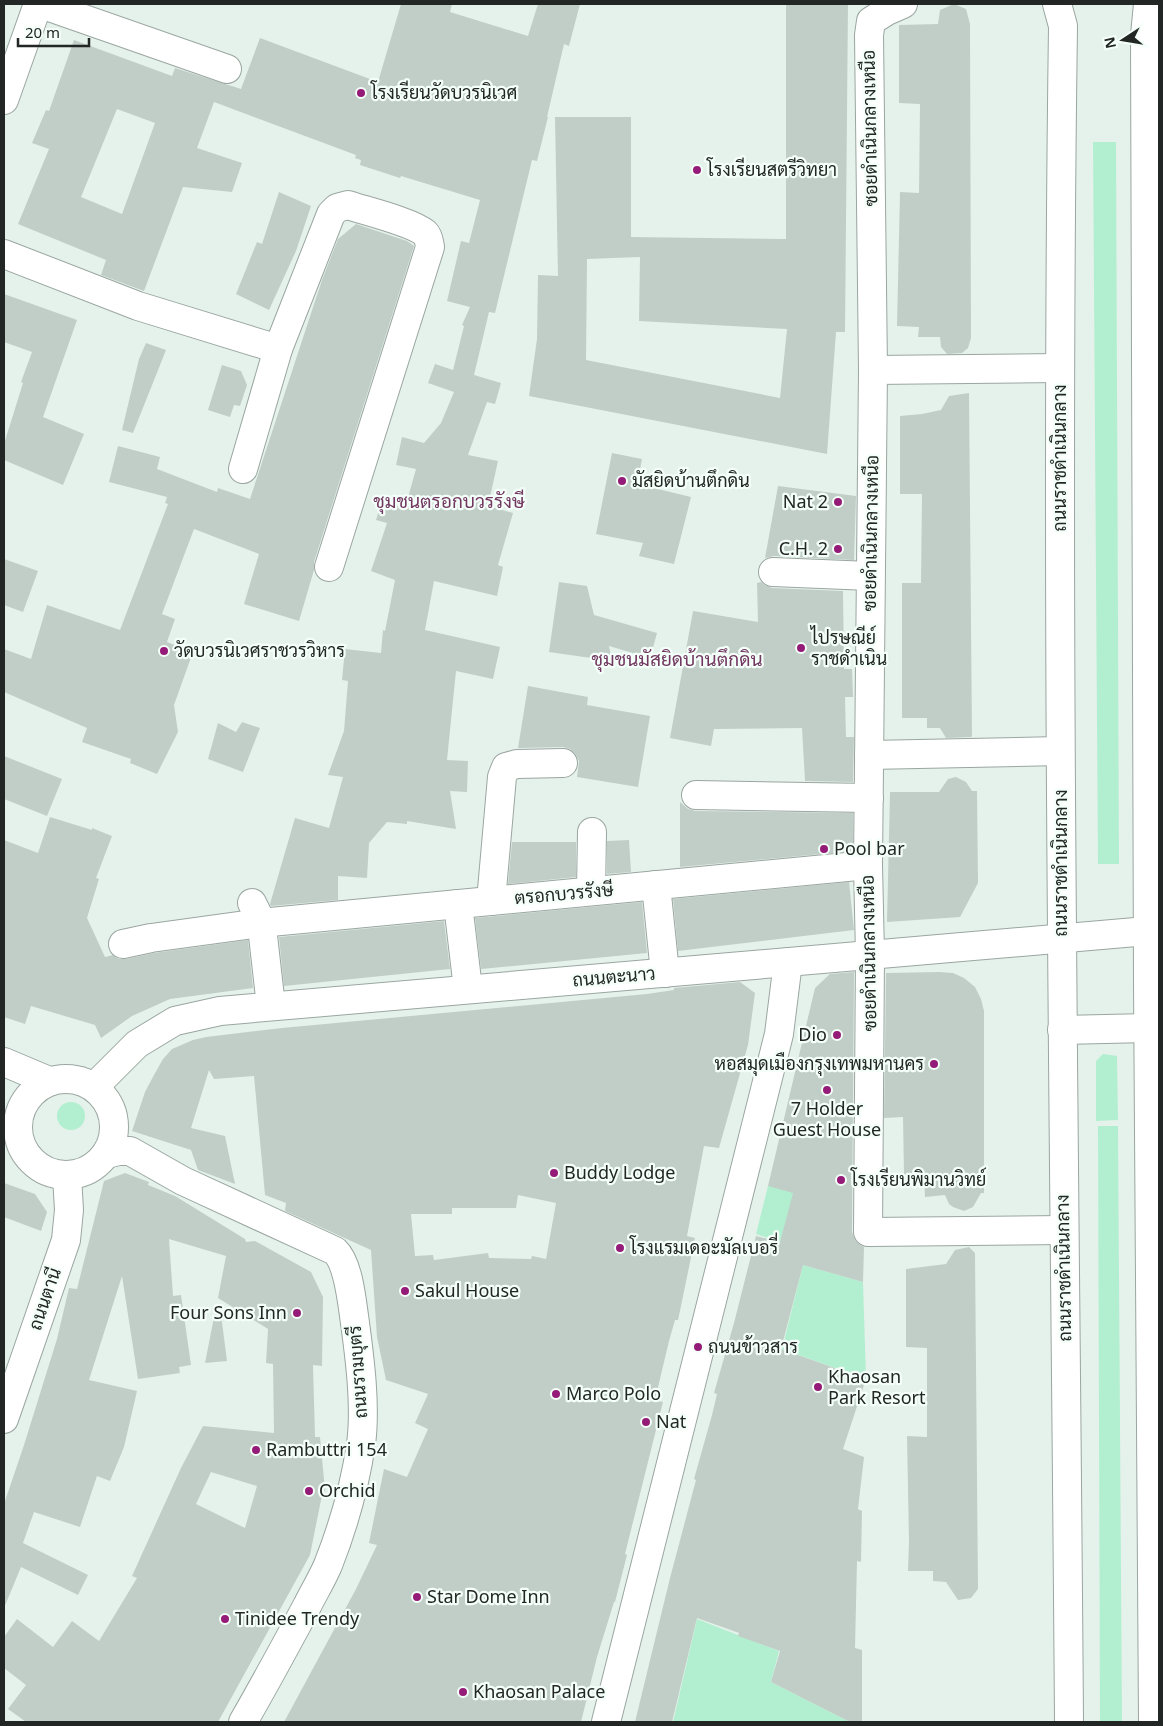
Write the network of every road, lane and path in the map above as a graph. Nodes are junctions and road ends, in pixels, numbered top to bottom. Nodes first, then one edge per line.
1 (40, 4) edge
2 (903, 4) edge
3 (1057, 4) edge
4 (1148, 4) edge
5 (227, 69) dead end
6 (4, 100) edge
7 (4, 254) edge
8 (278, 349) junction
9 (1153, 360) edge
10 (1060, 368) junction
11 (873, 370) junction
12 (243, 470) dead end
13 (329, 567) dead end
14 (774, 572) dead end
15 (870, 576) junction
16 (1060, 751) junction
17 (869, 755) junction
18 (563, 763) dead end
19 (1153, 765) edge
20 (696, 795) dead end
21 (869, 798) junction
22 (592, 832) dead end
23 (868, 865) junction
24 (656, 885) junction
25 (591, 891) junction
26 (491, 901) junction
27 (458, 904) junction
28 (256, 913) junction
29 (1153, 931) edge
30 (1062, 939) junction
31 (123, 944) dead end
32 (870, 955) junction
33 (788, 962) junction
34 (665, 973) junction
35 (468, 989) junction
36 (271, 1006) junction
37 (1148, 1028) junction
38 (1062, 1030) junction
39 (4, 1062) edge
40 (49, 1082) junction
41 (94, 1086) junction
42 (14, 1148) edge
43 (106, 1154) junction
44 (68, 1176) junction
45 (1064, 1230) junction
46 (1155, 1232) edge
47 (4, 1420) edge
48 (1155, 1603) edge
49 (243, 1722) edge
50 (606, 1722) edge
51 (1069, 1722) edge
52 (1153, 1722) edge

1 - 5 street
1 - 6 street
2 - 11 street, ซอยดำเนินกลางเหนือ
3 - 10 street, ถนนราชดำเนินกลาง
4 - 9 street
7 - 8 street
8 - 12 street
8 - 13 street
9 - 19 street
10 - 11 street
10 - 16 street, ถนนราชดำเนินกลาง
11 - 15 street, ซอยดำเนินกลางเหนือ
14 - 15 street
15 - 17 street, ซอยดำเนินกลางเหนือ
16 - 17 street
16 - 30 street, ถนนราชดำเนินกลาง
17 - 21 street, ซอยดำเนินกลางเหนือ
18 - 26 street
19 - 29 street
20 - 21 street
21 - 23 street, ซอยดำเนินกลางเหนือ
22 - 25 street
23 - 24 street, ตรอกบวรรังษี
23 - 32 street, ซอยดำเนินกลางเหนือ
24 - 25 street, ตรอกบวรรังษี
24 - 34 street
25 - 26 street, ตรอกบวรรังษี
26 - 27 street, ตรอกบวรรังษี
27 - 28 street, ตรอกบวรรังษี
27 - 35 street
28 - 31 street, ตรอกบวรรังษี
28 - 36 street
29 - 30 street, ถนนตะนาว
29 - 37 street
30 - 32 street, ถนนตะนาว
30 - 38 street, ถนนราชดำเนินกลาง
32 - 33 street, ถนนตะนาว
32 - 45 street, ซอยดำเนินกลางเหนือ
33 - 34 street, ถนนตะนาว
33 - 50 street
34 - 35 street, ถนนตะนาว
35 - 36 street, ถนนตะนาว
36 - 41 street, ถนนตะนาว
37 - 38 street
37 - 46 street
38 - 45 street, ถนนราชดำเนินกลาง
39 - 40 street
40 - 41 street
40 - 42 street
41 - 43 street
42 - 44 street
43 - 44 street
43 - 49 street, ถนนรามบุตรี
44 - 47 street, ถนนตานี
45 - 51 street, ถนนราชดำเนินกลาง
46 - 48 street
48 - 52 street

